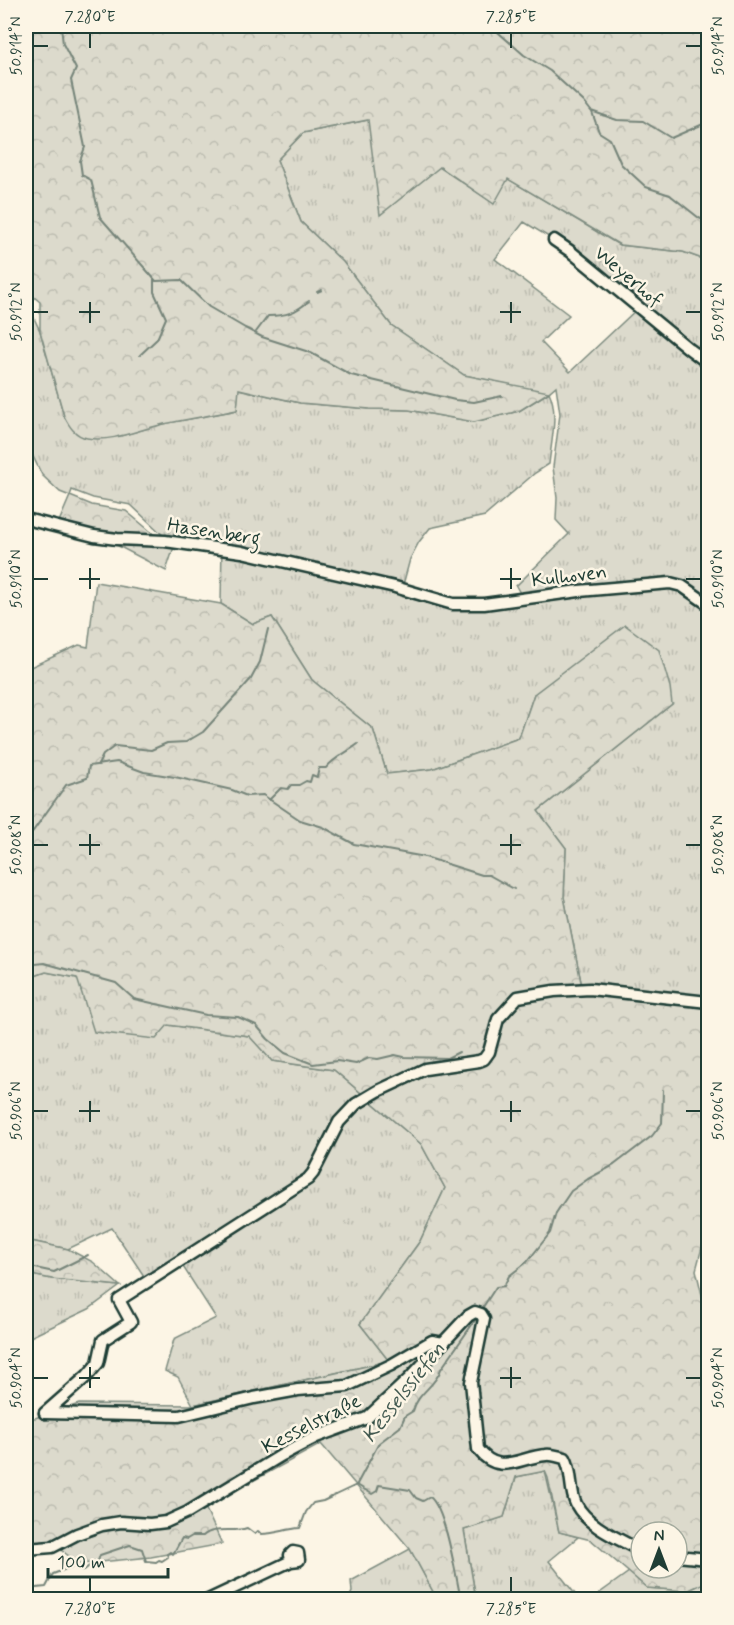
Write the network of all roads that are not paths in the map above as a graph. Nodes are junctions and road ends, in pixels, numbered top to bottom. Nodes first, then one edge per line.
1 (554, 240) dead end
2 (708, 363) edge
3 (26, 519) edge
4 (395, 587) joint
5 (708, 604) edge
6 (708, 1002) edge
7 (443, 1343) junction
8 (629, 1544) edge
9 (26, 1549) edge
10 (689, 1557) edge
11 (708, 1559) edge
12 (291, 1561) dead end
13 (208, 1599) edge

1 - 2 street, Weyerhof
3 - 4 street, Hasenberg
4 - 5 street, Kulhoven
6 - 7 street
7 - 8 street, Kesselstraße
7 - 9 street, Kesselstraße
10 - 11 street
12 - 13 street

